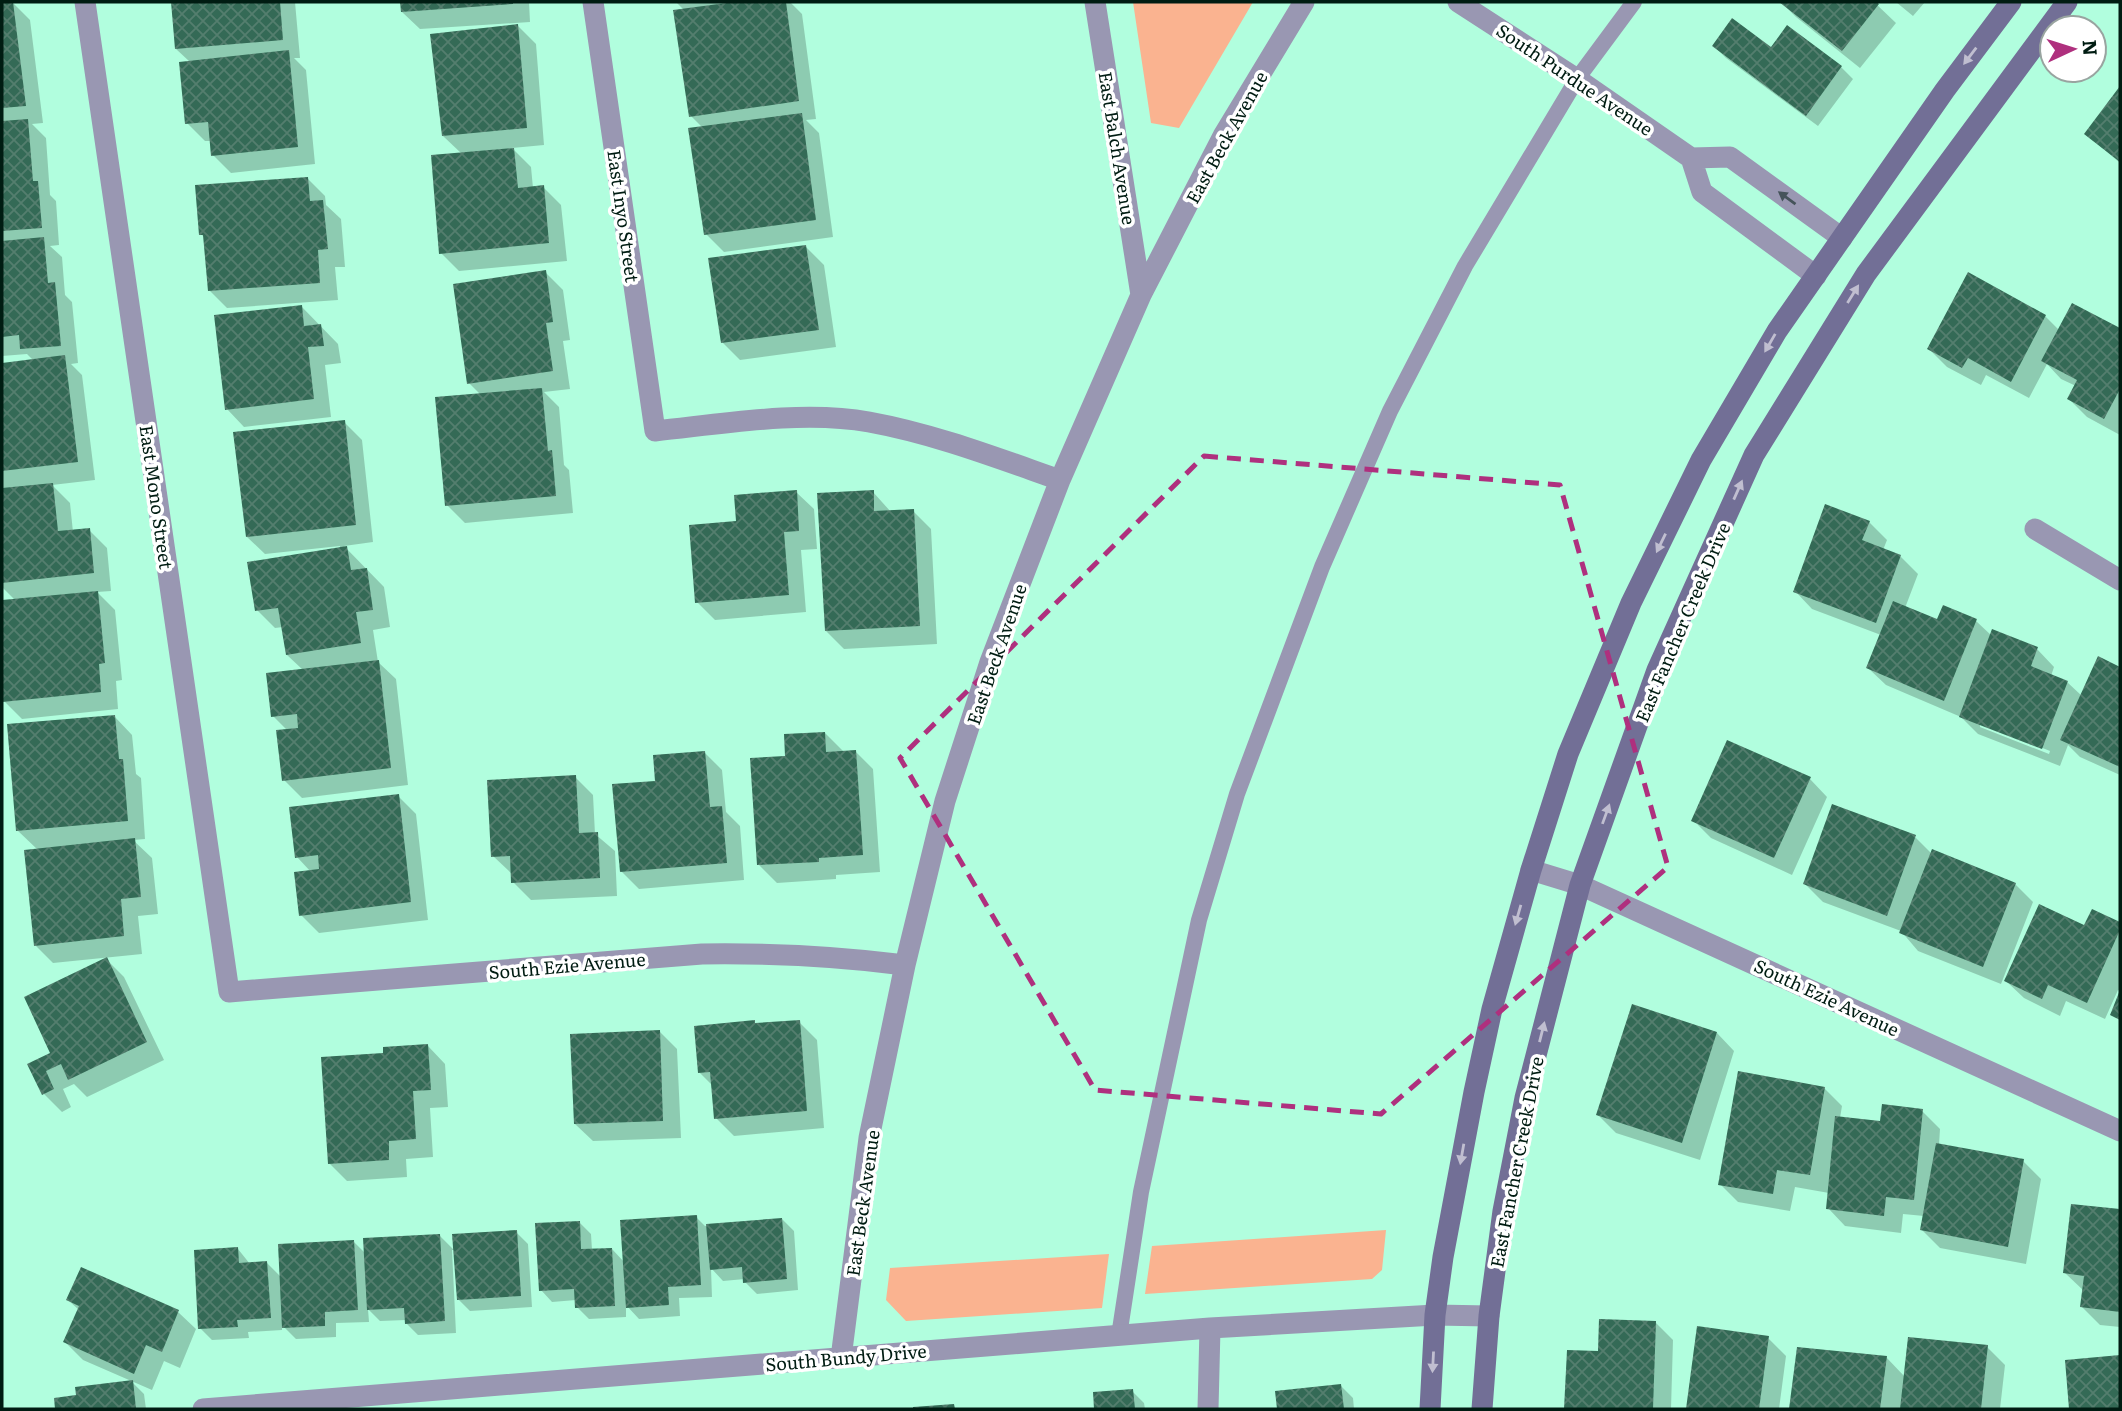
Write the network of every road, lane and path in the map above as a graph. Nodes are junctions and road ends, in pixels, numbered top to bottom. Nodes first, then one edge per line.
1 (85, 2) edge
2 (593, 2) edge
3 (1095, 2) edge
4 (1304, 2) edge
5 (1458, 2) edge
6 (1634, 2) edge
7 (2011, 2) edge
8 (2067, 2) edge
9 (1577, 79) junction
10 (1692, 158) junction
11 (1842, 238) junction
12 (1816, 276) junction
13 (1141, 295) junction
14 (1059, 480) junction
15 (2035, 529) dead end
16 (2120, 580) edge
17 (1531, 870) junction
18 (1580, 885) junction
19 (905, 965) junction
20 (229, 992) joint
21 (2120, 1131) edge
22 (1435, 1315) junction
23 (1489, 1316) junction
24 (1210, 1328) junction
25 (1119, 1336) junction
26 (841, 1358) junction
27 (204, 1409) edge
28 (1208, 1409) edge
29 (1430, 1409) edge
30 (1482, 1409) edge

1 - 20 street, East Mono Street
2 - 14 street, East Inyo Street
3 - 13 street, East Balch Avenue
4 - 13 street, East Beck Avenue
5 - 9 street, South Purdue Avenue
6 - 9 lane
7 -> 11 street
18 -> 8 street, East Fancher Creek Drive
9 - 10 street, South Purdue Avenue
9 - 25 lane
11 -> 10 street
10 - 12 street
11 - 12 street
12 -> 17 street
13 - 14 street, East Beck Avenue
14 - 19 street, East Beck Avenue
15 - 16 street
17 - 18 street, South Ezie Avenue
17 -> 22 street
18 - 21 street, South Ezie Avenue
23 -> 18 street, East Fancher Creek Drive
19 - 20 street, South Ezie Avenue
19 - 26 street, East Beck Avenue
22 - 23 street, South Bundy Drive
22 - 24 street, South Bundy Drive
22 -> 29 street
23 - 30 street, East Fancher Creek Drive
24 - 25 street, South Bundy Drive
24 - 28 street
25 - 26 street, South Bundy Drive
26 - 27 street, South Bundy Drive

